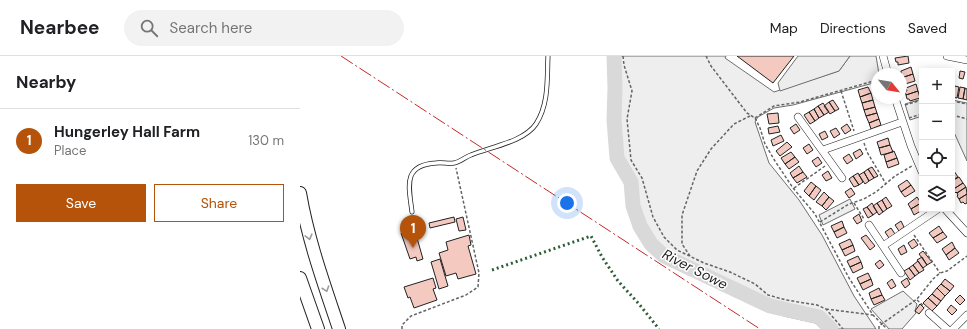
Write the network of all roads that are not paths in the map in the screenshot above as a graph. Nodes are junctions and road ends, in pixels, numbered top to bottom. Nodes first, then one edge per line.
1 (548, 56) edge
2 (883, 56) edge
3 (947, 56) edge
4 (967, 60) edge
5 (886, 68) edge
6 (897, 104) edge
7 (798, 117) dead end
8 (902, 122) junction
9 (823, 150) junction
10 (919, 167) edge
11 (842, 178) dead end
12 (300, 193) edge
13 (412, 212) dead end
14 (933, 212) edge
15 (948, 212) edge
16 (869, 225) road end
17 (967, 233) edge
18 (883, 246) junction
19 (901, 273) dead end
20 (300, 278) edge
21 (929, 313) road end
22 (967, 315) edge
23 (318, 329) edge
24 (339, 329) edge
25 (947, 329) edge
26 (953, 329) edge

1 - 13 lane
2 - 5 street
3 - 4 street
6 - 8 street
7 - 9 street
8 - 9 street
8 - 10 street
9 - 11 street
12 -> 24 highway
14 - 18 street
15 - 17 street
16 - 18 street
18 - 19 street
20 - 23 highway
21 - 25 street
22 - 26 street

